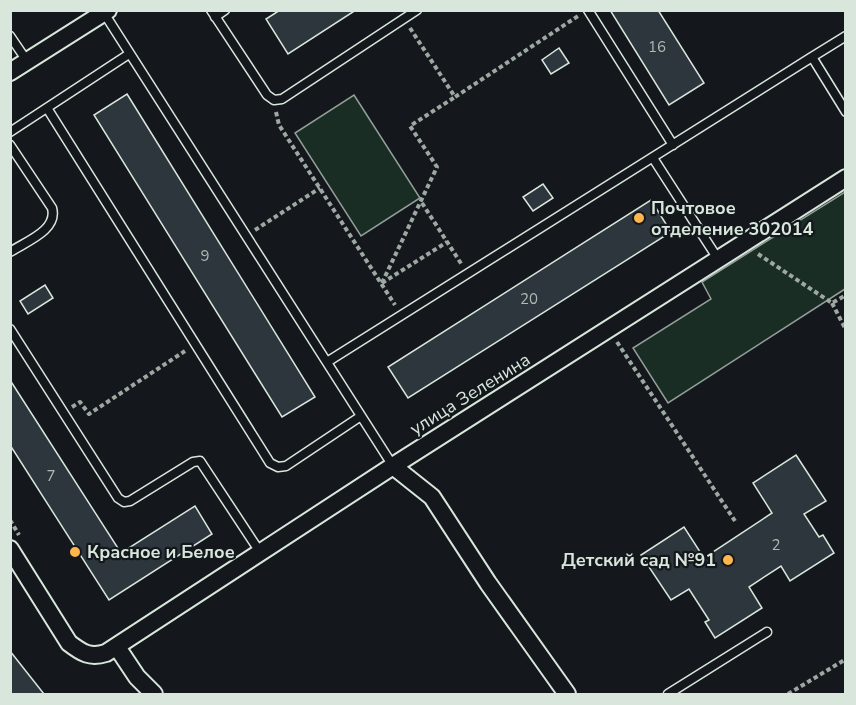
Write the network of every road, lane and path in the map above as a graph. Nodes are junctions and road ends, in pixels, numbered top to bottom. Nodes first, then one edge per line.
1 (225, 10) edge
2 (417, 10) edge
3 (587, 10) edge
4 (106, 12) edge
5 (213, 14) edge
6 (404, 19) junction
7 (10, 36) edge
8 (846, 36) edge
9 (129, 54) junction
10 (812, 57) junction
11 (27, 62) junction
12 (10, 72) edge
13 (455, 97) junction
14 (274, 100) junction
15 (47, 108) junction
16 (846, 112) edge
17 (10, 132) edge
18 (10, 145) edge
19 (673, 145) junction
20 (652, 158) junction
21 (846, 178) edge
22 (320, 188) junction
23 (422, 202) junction
24 (246, 236) junction
25 (447, 242) junction
26 (742, 244) junction
27 (10, 252) edge
28 (718, 259) junction
29 (467, 273) junction
30 (381, 284) junction
31 (846, 295) edge
32 (832, 303) junction
33 (402, 315) junction
34 (609, 328) junction
35 (10, 329) edge
36 (846, 330) edge
37 (195, 344) junction
38 (327, 362) junction
39 (63, 412) junction
40 (361, 416) junction
41 (393, 466) junction
42 (10, 520) edge
43 (735, 521) dead end
44 (16, 544) edge
45 (260, 552) junction
46 (767, 632) dead end
47 (117, 646) junction
48 (846, 659) edge
49 (154, 694) edge
50 (567, 694) edge
51 (668, 694) edge
52 (788, 694) edge

1 - 5 lane
2 - 6 lane
3 - 13 path
3 - 19 lane
4 - 9 lane
4 - 11 street
5 - 14 lane
6 - 13 path
6 - 14 lane
7 - 11 lane
8 - 10 lane
9 - 15 lane
9 - 24 lane
10 - 16 lane
10 - 19 lane
11 - 12 street
13 - 23 path
14 - 22 path
15 - 17 lane
15 - 37 lane
18 - 27 lane
19 - 20 lane
20 - 28 lane
20 - 29 lane
21 - 26 street, улица Зеленина
22 - 24 path
22 - 30 path
23 - 25 path
23 - 30 path
24 - 38 lane
25 - 29 path
25 - 30 path
26 - 28 street, улица Зеленина
26 - 32 path
28 - 34 street, улица Зеленина
29 - 33 lane
30 - 33 path
31 - 32 path
32 - 36 path
33 - 38 lane
34 - 41 street, улица Зеленина
34 - 43 path
35 - 39 lane
37 - 39 path
37 - 40 lane
38 - 40 lane
39 - 45 lane
40 - 41 lane
41 - 45 street, улица Зеленина
41 - 50 street
42 - 44 path
44 - 47 street, улица Зеленина
45 - 47 street, улица Зеленина
46 - 51 lane
47 - 49 street
48 - 52 path

